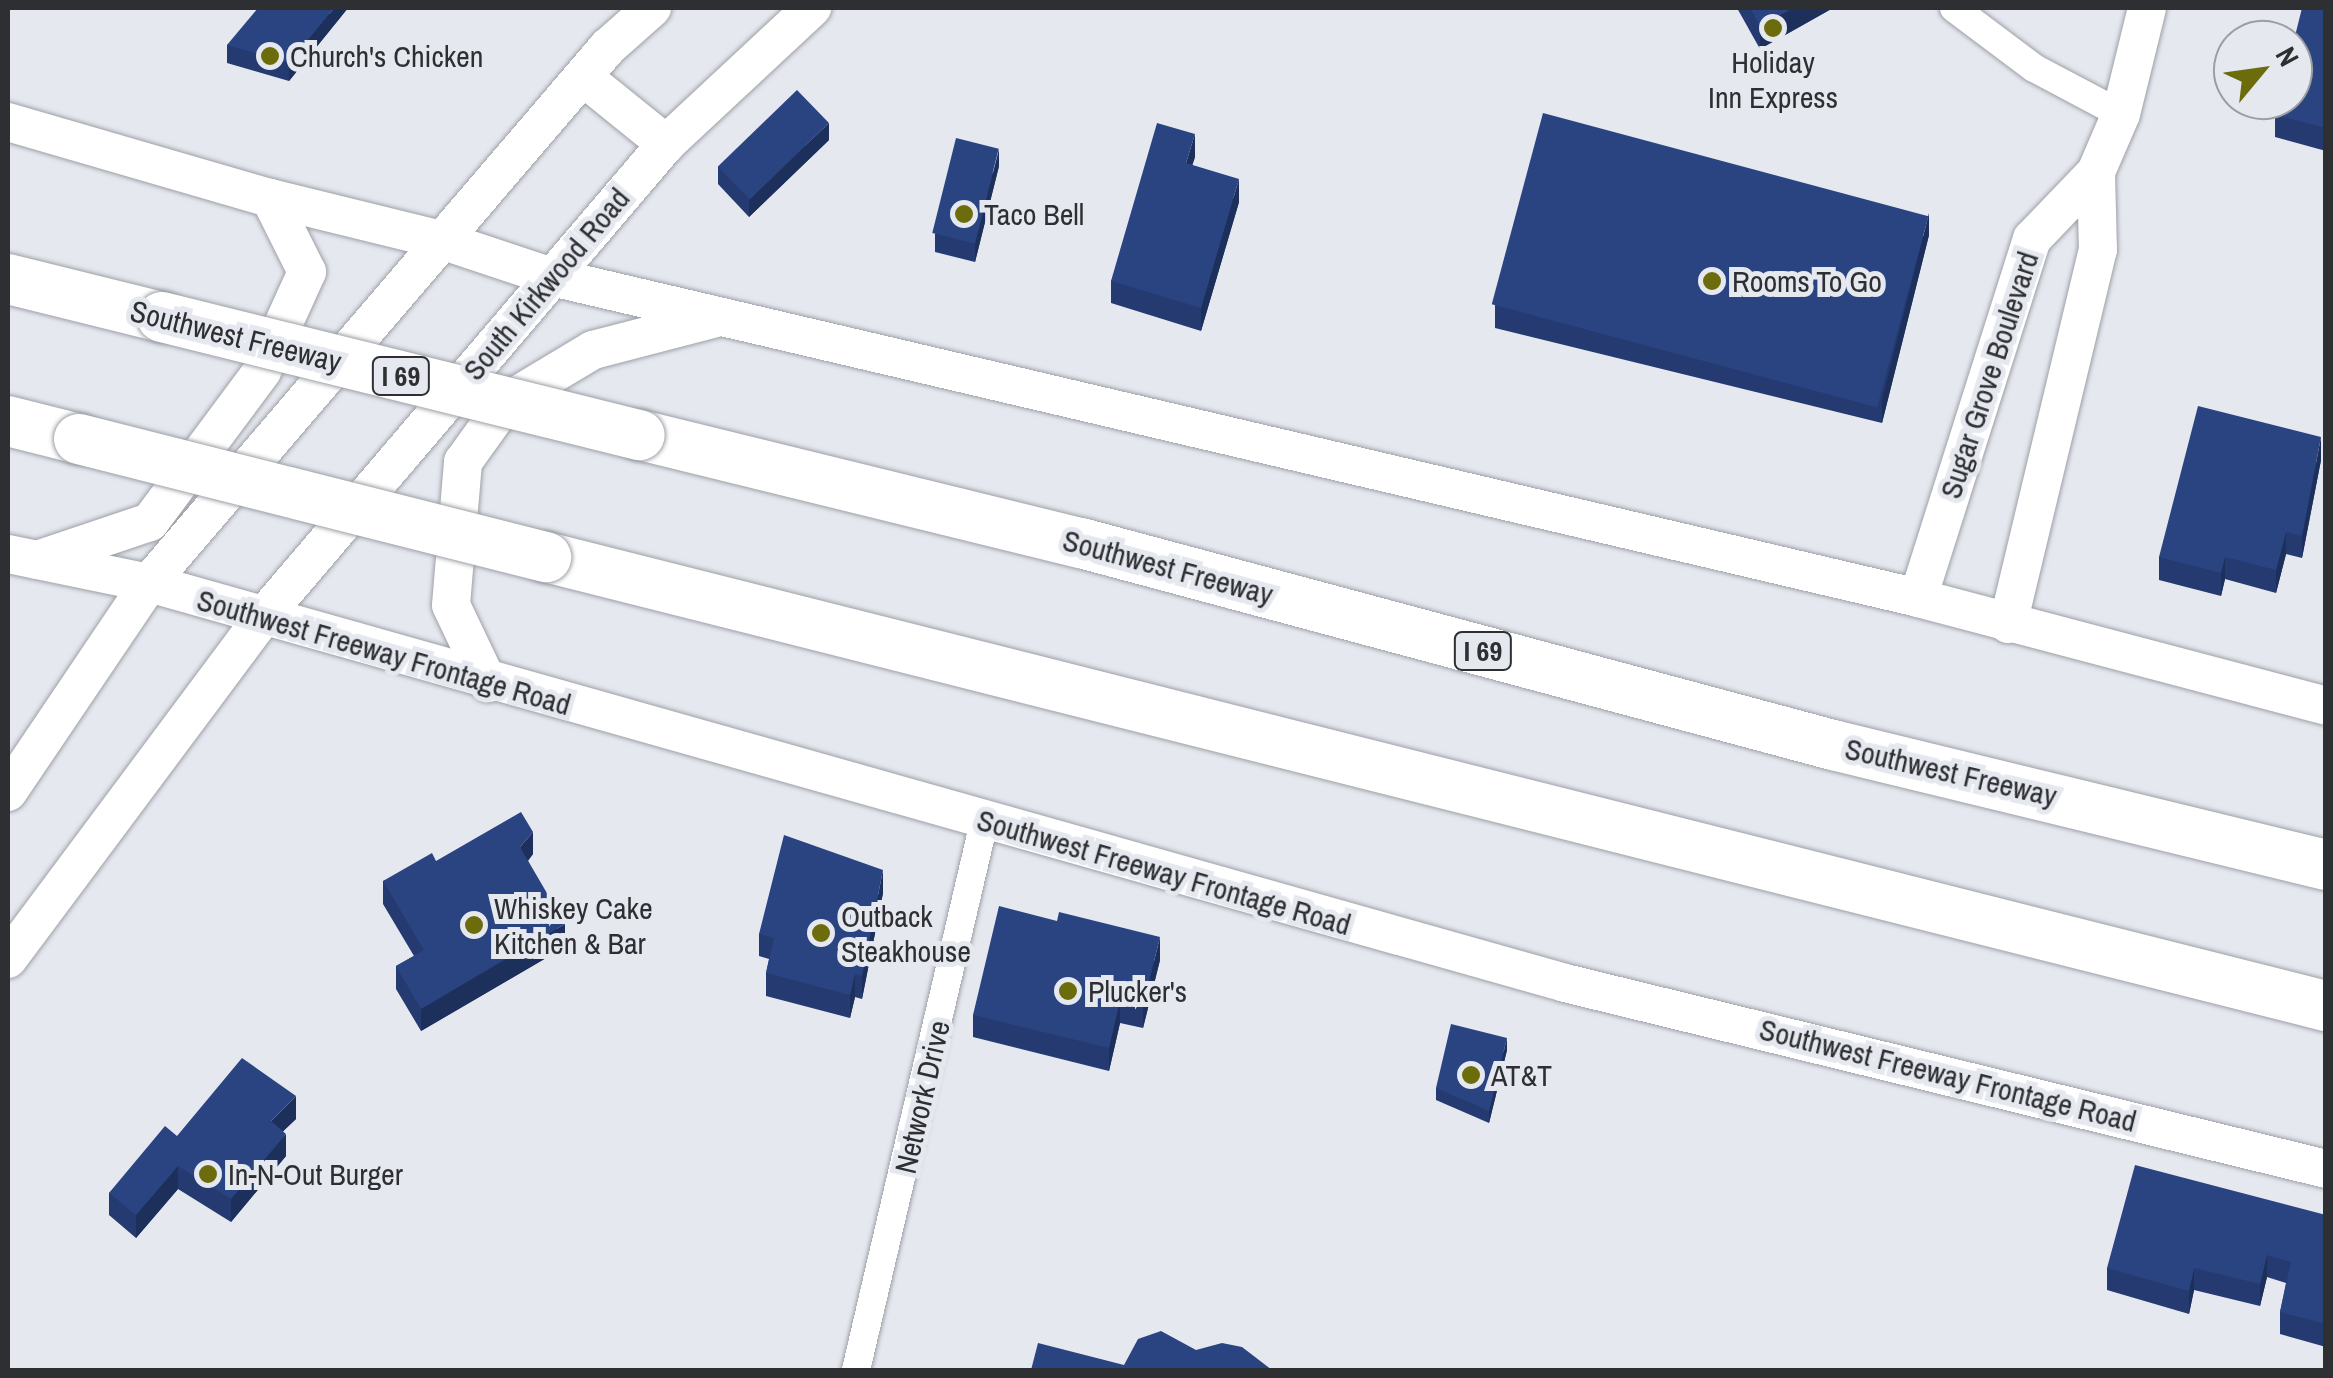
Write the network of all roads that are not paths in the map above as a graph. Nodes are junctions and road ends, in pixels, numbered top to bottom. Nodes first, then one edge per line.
1 (652, 8) edge
2 (812, 8) edge
3 (1954, 8) edge
4 (2147, 8) edge
5 (582, 77) junction
6 (2120, 114) junction
7 (8, 122) edge
8 (666, 144) junction
9 (2096, 172) junction
10 (270, 198) junction
11 (441, 240) junction
12 (552, 277) junction
13 (8, 280) edge
14 (721, 318) junction
15 (8, 422) edge
16 (21, 557) edge
17 (149, 582) junction
18 (1918, 598) junction
19 (262, 618) junction
20 (2008, 624) junction
21 (488, 683) junction
22 (2326, 706) edge
23 (8, 792) edge
24 (984, 822) junction
25 (2326, 865) edge
26 (8, 959) edge
27 (2326, 1006) edge
28 (2326, 1170) edge
29 (856, 1370) edge

1 - 5 main road
2 - 8 main road, South Kirkwood Road
3 - 6 street
4 - 6 main road, Sugar Grove Boulevard
5 - 8 main road
5 - 11 main road
6 - 9 main road, Sugar Grove Boulevard
7 - 10 main road
8 - 12 main road, South Kirkwood Road
9 - 18 main road, Sugar Grove Boulevard
9 - 20 main road, Sugar Grove Boulevard
10 - 11 main road
10 - 16 main road
11 - 12 main road
11 - 17 main road
12 - 14 main road
12 - 19 main road, South Kirkwood Road
13 - 25 highway, Southwest Freeway / I 69, bridge
14 - 18 main road
14 - 21 main road
15 - 27 highway, bridge
16 - 17 main road, Southwest Freeway Frontage Road
17 - 19 main road, Southwest Freeway Frontage Road
17 - 23 main road
18 - 20 main road
19 - 21 main road, Southwest Freeway Frontage Road
19 - 26 main road, South Kirkwood Road
20 - 22 main road
21 - 24 main road, Southwest Freeway Frontage Road
24 - 28 main road, Southwest Freeway Frontage Road
24 - 29 street, Network Drive

